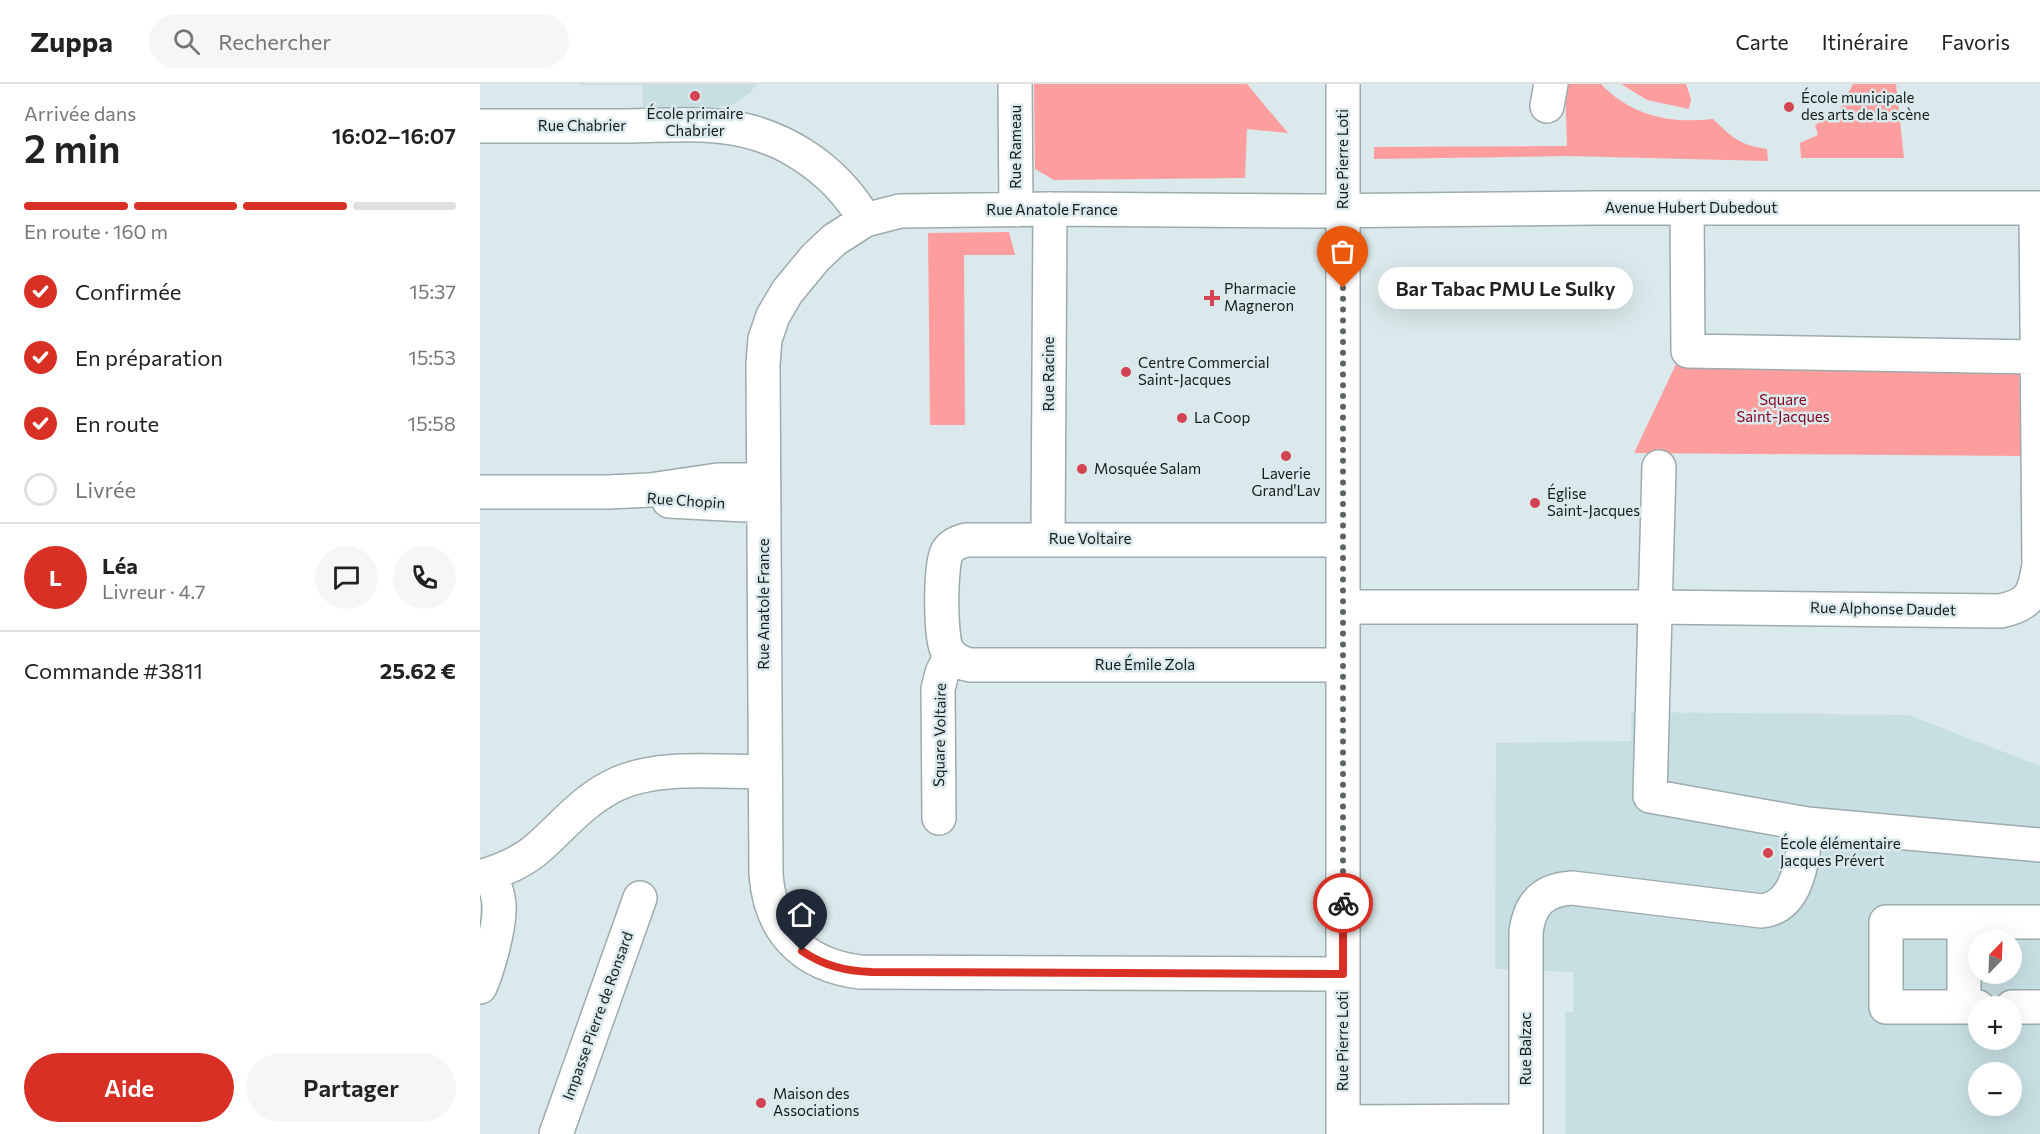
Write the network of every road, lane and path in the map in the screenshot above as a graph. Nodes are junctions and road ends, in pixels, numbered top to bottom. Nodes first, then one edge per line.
1 (1015, 84) edge
2 (1343, 84) edge
3 (480, 126) edge
4 (1688, 208) junction
5 (2038, 208) edge
6 (1050, 209) junction
7 (1016, 210) junction
8 (1343, 210) junction
9 (865, 220) junction
10 (2038, 357) junction
11 (2039, 390) edge
12 (1659, 467) dead end
13 (480, 492) edge
14 (764, 493) junction
15 (1048, 538) junction
16 (1343, 540) junction
17 (2036, 597) edge
18 (1343, 607) junction
19 (1654, 607) junction
20 (951, 655) junction
21 (1343, 665) junction
22 (765, 772) junction
23 (939, 818) dead end
24 (1807, 824) junction
25 (2040, 845) edge
26 (485, 875) edge
27 (640, 898) dead end
28 (1964, 922) junction
29 (2040, 922) edge
30 (1343, 974) junction
31 (480, 987) edge
32 (1970, 996) edge
33 (1968, 1007) edge
34 (2022, 1007) edge
35 (2040, 1007) edge
36 (1343, 1128) edge
37 (1526, 1128) edge
38 (556, 1134) edge

1 - 7 street, Rue Rameau
2 - 8 street, Rue Pierre Loti
3 - 9 street, Rue Chabrier
4 - 5 street, Avenue Hubert Dubedout
4 - 8 street, Avenue Hubert Dubedout
4 - 10 street
5 - 10 street, Rue Alphonse Daudet
6 - 7 street, Rue Anatole France
6 - 8 street, Rue Anatole France
6 - 15 street, Rue Racine
7 - 9 street, Rue Anatole France
8 - 16 street, Rue Pierre Loti
9 - 14 street, Rue Anatole France
10 - 11 street, Rue Alphonse Daudet
11 - 17 street, Rue Alphonse Daudet
12 - 19 street
13 - 14 street, Rue Chopin
14 - 22 street, Rue Anatole France
15 - 16 street, Rue Voltaire
15 - 20 street, Rue Voltaire
16 - 18 street, Rue Pierre Loti
17 - 19 street, Rue Alphonse Daudet
18 - 19 street, Rue Alphonse Daudet
18 - 21 street, Rue Pierre Loti
19 - 24 street
20 - 21 street, Rue Émile Zola
20 - 23 street, Square Voltaire
21 - 30 street, Rue Pierre Loti
22 - 26 street
22 - 30 street, Rue Anatole France
24 - 25 street
24 - 37 street, Rue Balzac
26 - 31 street
27 - 38 street, Impasse Pierre de Ronsard
28 - 29 street
28 - 32 street
28 - 33 street
30 - 36 street, Rue Pierre Loti
34 - 35 street
36 - 37 street, Rue Balzac

